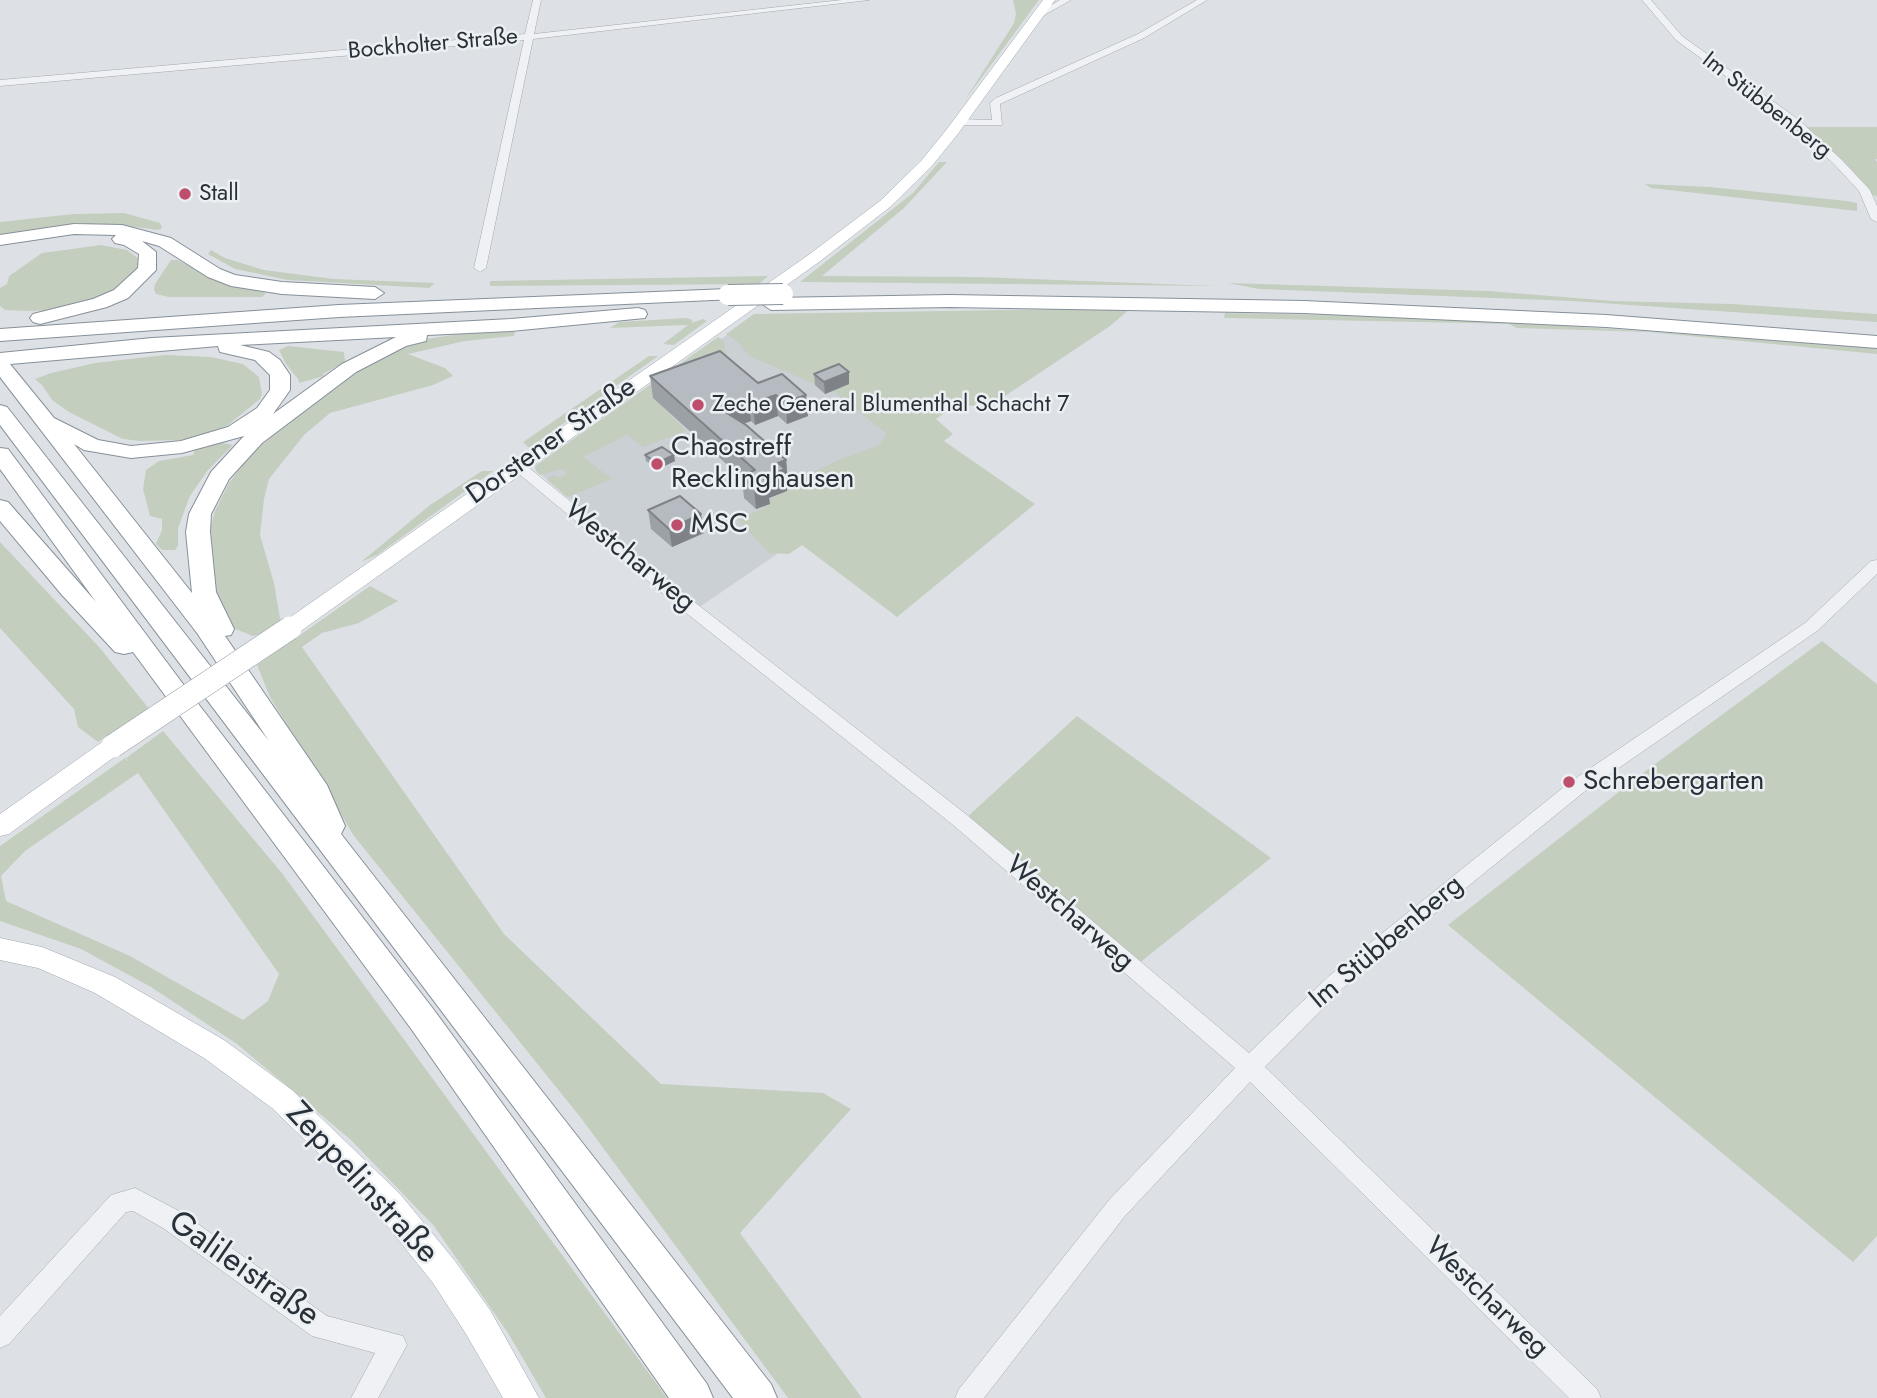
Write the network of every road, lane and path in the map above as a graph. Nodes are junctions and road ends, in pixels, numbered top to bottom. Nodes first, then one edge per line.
1 (537, 0) edge
2 (864, 0) edge
3 (1049, 0) edge
4 (1067, 0) edge
5 (1203, 0) edge
6 (1646, 0) edge
7 (1036, 16) junction
8 (530, 37) junction
9 (0, 83) edge
10 (959, 122) junction
11 (1877, 219) edge
12 (0, 240) edge
13 (0, 258) edge
14 (480, 268) dead end
15 (439, 295) junction
16 (777, 299) junction
17 (724, 300) junction
18 (24, 321) junction
19 (0, 323) edge
20 (511, 325) junction
21 (1877, 332) edge
22 (1877, 342) edge
23 (4, 351) edge
24 (47, 354) junction
25 (0, 411) edge
26 (38, 416) junction
27 (0, 454) edge
28 (518, 466) junction
29 (1, 508) edge
30 (1877, 565) edge
31 (290, 628) joint
32 (173, 689) junction
33 (256, 702) junction
34 (113, 747) joint
35 (0, 827) edge
36 (346, 859) junction
37 (0, 934) edge
38 (0, 949) edge
39 (42, 958) junction
40 (1250, 1067) junction
41 (0, 1335) edge
42 (364, 1398) edge
43 (522, 1398) edge
44 (693, 1398) edge
45 (757, 1398) edge
46 (968, 1398) edge
47 (1588, 1398) edge

1 - 8 street
2 - 8 street, Bockholter Straße
3 - 7 main road, Dorstener Straße
4 - 7 street
5 - 10 street
6 - 11 street, Im Stübbenberg
7 - 10 main road, Dorstener Straße
8 - 9 street, Bockholter Straße
8 - 14 street
10 - 28 main road, Dorstener Straße
12 - 15 highway
13 - 18 highway
15 - 17 highway
15 - 18 highway
16 - 17 highway
16 - 21 highway
16 - 22 highway
17 - 20 highway
17 - 23 highway
18 - 19 highway
20 - 24 highway
20 - 33 highway
23 - 24 highway
23 - 26 highway
24 - 26 highway
25 - 36 highway
26 - 33 highway
27 - 32 highway
28 - 31 main road, Dorstener Straße
28 - 40 street, Westcharweg
29 - 32 highway
30 - 40 street, Im Stübbenberg
31 - 34 main road, Dorstener Straße, bridge
32 - 44 highway
33 - 36 highway
34 - 35 main road, Dorstener Straße
36 - 45 highway
37 - 39 main road
38 - 39 main road, Zeppelinstraße
39 - 43 main road, Zeppelinstraße
40 - 46 street, Im Stübbenberg
40 - 47 street, Westcharweg
41 - 42 street, Galileistraße

